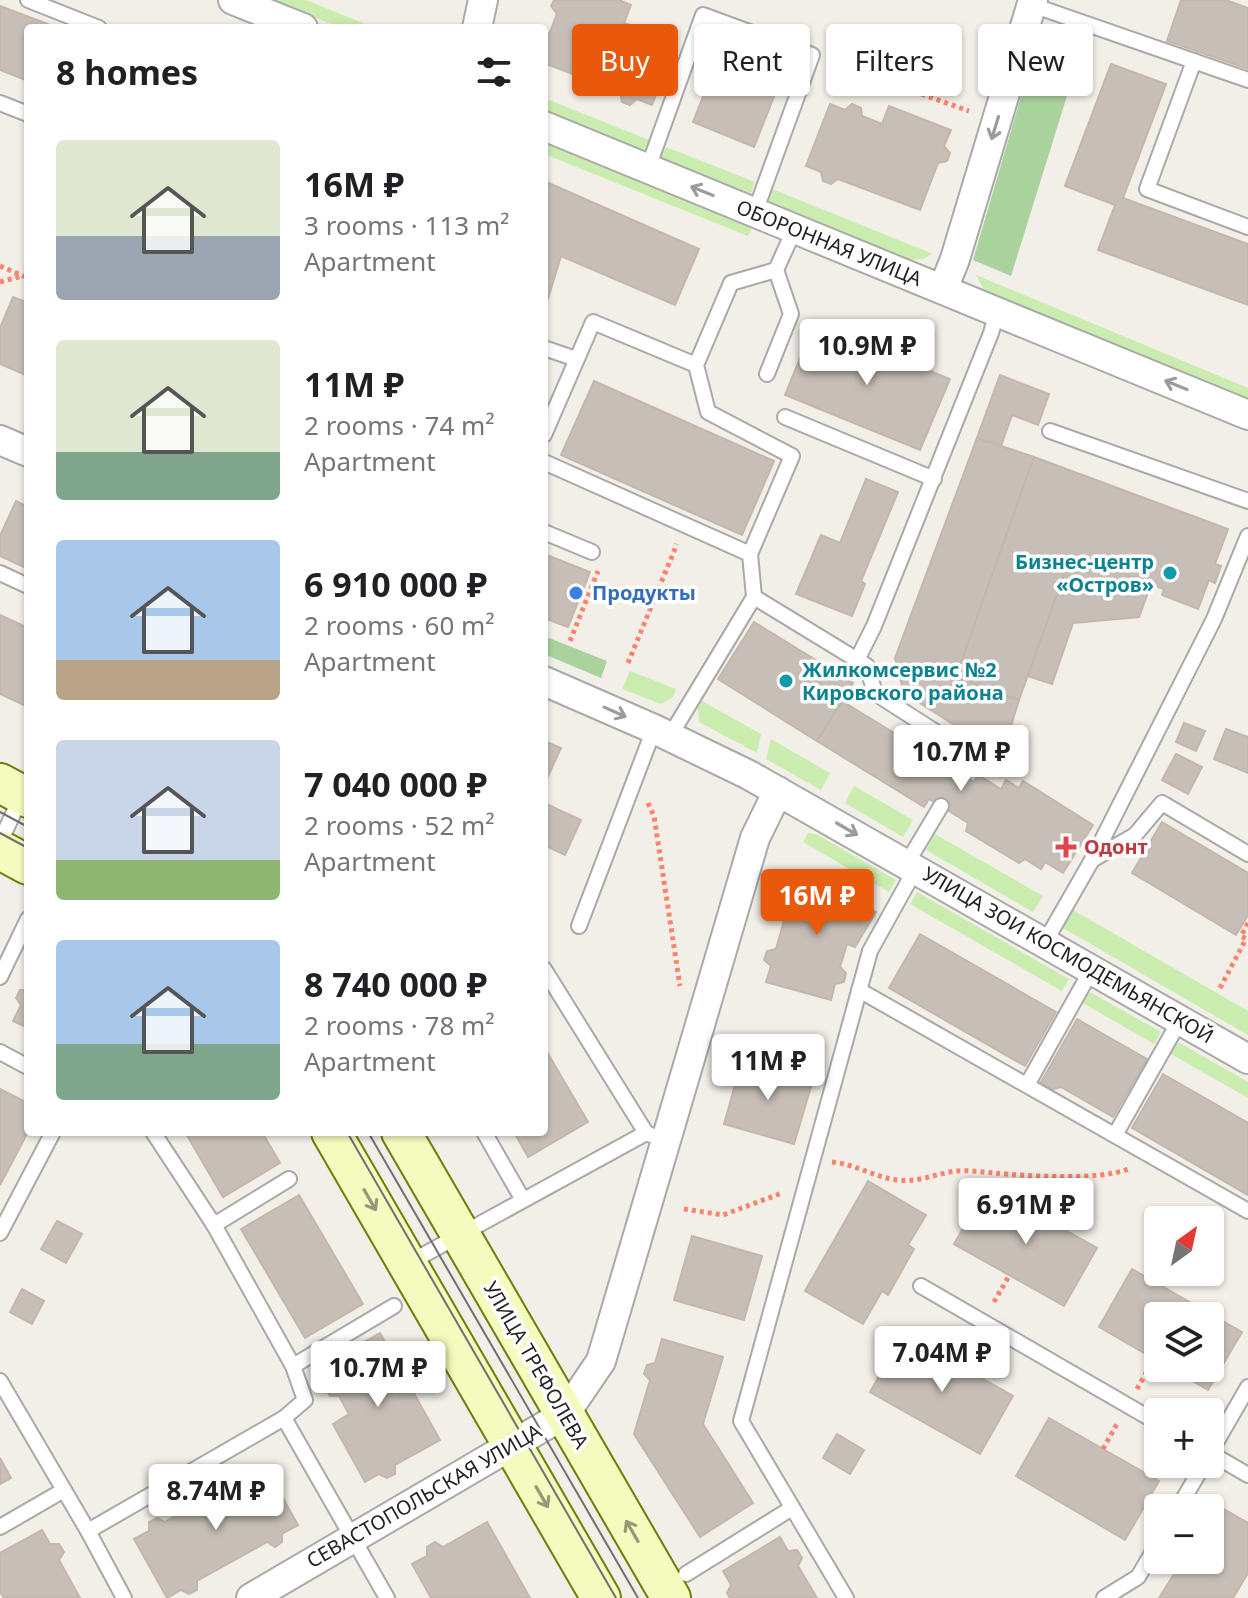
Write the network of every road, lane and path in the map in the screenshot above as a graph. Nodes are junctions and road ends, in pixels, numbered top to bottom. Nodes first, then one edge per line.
1 (28, 0) edge
2 (483, 0) edge
3 (245, 2) edge
4 (1033, 2) edge
5 (89, 24) edge
6 (294, 24) edge
7 (478, 24) edge
8 (812, 55) junction
9 (1194, 61) junction
10 (1248, 80) edge
11 (0, 103) edge
12 (24, 112) edge
13 (977, 114) dead end
14 (548, 128) edge
15 (648, 168) junction
16 (755, 212) junction
17 (1248, 227) edge
18 (795, 228) junction
19 (0, 266) edge
20 (776, 270) junction
21 (24, 277) edge
22 (24, 277) edge
23 (0, 282) edge
24 (943, 289) junction
25 (997, 312) junction
26 (548, 349) edge
27 (576, 359) junction
28 (696, 365) junction
29 (767, 374) dead end
30 (1248, 415) edge
31 (785, 417) dead end
32 (548, 426) edge
33 (1050, 431) dead end
34 (0, 440) edge
35 (24, 450) edge
36 (548, 464) edge
37 (934, 479) junction
38 (1248, 501) edge
39 (685, 525) junction
40 (548, 534) edge
41 (1248, 536) edge
42 (592, 552) joint
43 (750, 554) junction
44 (0, 573) edge
45 (24, 584) edge
46 (754, 597) junction
47 (570, 641) dead end
48 (857, 660) junction
49 (628, 663) dead end
50 (548, 683) edge
51 (662, 732) junction
52 (961, 774) dead end
53 (20, 790) edge
54 (778, 791) junction
55 (941, 806) dead end
56 (0, 842) edge
57 (658, 844) dead end
58 (0, 850) edge
59 (1248, 854) edge
60 (1092, 860) junction
61 (24, 863) edge
62 (911, 866) junction
63 (1248, 923) edge
64 (579, 926) dead end
65 (24, 927) edge
66 (1045, 942) junction
67 (1092, 969) junction
68 (548, 975) edge
69 (0, 977) edge
70 (1220, 988) dead end
71 (859, 990) junction
72 (681, 992) dead end
73 (1180, 1020) junction
74 (0, 1052) edge
75 (1248, 1059) edge
76 (24, 1065) edge
77 (1027, 1085) junction
78 (1115, 1135) junction
79 (51, 1136) edge
80 (156, 1136) edge
81 (333, 1136) edge
82 (403, 1136) edge
83 (486, 1136) edge
84 (656, 1136) junction
85 (1156, 1158) junction
86 (813, 1160) junction
87 (808, 1176) junction
88 (289, 1179) dead end
89 (523, 1200) junction
90 (684, 1209) dead end
91 (1248, 1211) edge
92 (214, 1225) junction
93 (0, 1233) edge
94 (460, 1234) junction
95 (407, 1264) junction
96 (921, 1286) dead end
97 (394, 1306) dead end
98 (293, 1366) junction
99 (0, 1381) edge
100 (1248, 1387) edge
101 (565, 1414) junction
102 (1144, 1415) edge
103 (284, 1418) junction
104 (1224, 1429) edge
105 (512, 1445) junction
106 (1224, 1461) edge
107 (1248, 1475) edge
108 (64, 1490) junction
109 (792, 1508) junction
110 (0, 1527) edge
111 (88, 1531) junction
112 (353, 1538) junction
113 (1144, 1567) edge
114 (679, 1586) edge
115 (124, 1598) edge
116 (251, 1598) edge
117 (387, 1598) edge
118 (601, 1598) edge
119 (846, 1598) edge
120 (1104, 1598) edge

1 - 5 lane
2 - 7 street
3 - 6 street
4 - 9 lane
4 -> 24 street
8 - 13 path
8 - 15 lane
8 - 16 lane
9 - 10 lane
9 - 17 lane
11 - 12 lane
14 - 15 street, ОБОРОННАЯ УЛИЦА
16 -> 15 street, ОБОРОННАЯ УЛИЦА
16 - 18 street, ОБОРОННАЯ УЛИЦА
18 - 20 lane
18 - 24 street, ОБОРОННАЯ УЛИЦА
19 - 21 path
20 - 28 lane
20 - 29 lane
22 - 23 path
24 - 25 street, ОБОРОННАЯ УЛИЦА
30 -> 25 street, ОБОРОННАЯ УЛИЦА
25 - 37 lane
26 - 27 lane
27 - 28 lane
27 - 32 lane
28 - 43 lane
31 - 37 lane
33 - 38 lane
34 - 35 street
36 - 39 lane
37 - 48 lane
39 - 43 lane
39 - 49 path
40 - 42 lane
41 - 60 lane
42 - 47 path
43 - 46 lane
44 - 45 lane
46 - 48 lane
46 - 51 lane
48 - 52 lane
50 -> 51 street, УЛИЦА ЗОИ КОСМОДЕМЬЯНСКОЙ
51 - 54 street, УЛИЦА ЗОИ КОСМОДЕМЬЯНСКОЙ
51 - 64 lane
53 - 56 lane
54 -> 62 street, УЛИЦА ЗОИ КОСМОДЕМЬЯНСКОЙ
54 - 84 street, СЕВАСТОПОЛЬСКАЯ УЛИЦА
55 - 62 lane
57 - 72 path
58 - 61 main road
59 - 60 lane
60 - 66 lane
62 - 66 street, УЛИЦА ЗОИ КОСМОДЕМЬЯНСКОЙ
62 - 71 lane
63 - 70 path
65 - 69 lane
66 - 67 street, УЛИЦА ЗОИ КОСМОДЕМЬЯНСКОЙ
67 - 73 street, УЛИЦА ЗОИ КОСМОДЕМЬЯНСКОЙ
67 - 77 lane
68 - 84 lane
71 - 77 lane
71 - 86 lane
73 - 75 street, УЛИЦА ЗОИ КОСМОДЕМЬЯНСКОЙ
73 - 78 lane
74 - 76 lane
77 - 78 lane
78 - 85 lane
79 - 93 lane
80 - 92 lane
81 -> 95 main road
82 - 94 main road, УЛИЦА ТРЕФОЛЕВА
83 - 89 lane
84 - 89 lane
84 - 101 street, СЕВАСТОПОЛЬСКАЯ УЛИЦА
85 - 86 path
85 - 91 lane
86 - 87 lane
87 - 90 path
87 - 109 lane
88 - 92 lane
89 - 94 lane
92 - 98 lane
94 - 95 lane
94 - 101 main road, УЛИЦА ТРЕФОЛЕВА
95 - 105 main road
96 - 102 lane
97 - 98 lane
98 - 103 lane
99 - 108 lane
100 - 104 lane
101 - 105 street, СЕВАСТОПОЛЬСКАЯ УЛИЦА
114 -> 101 main road, УЛИЦА ТРЕФОЛЕВА
103 - 111 lane
103 - 112 lane
105 - 112 street, СЕВАСТОПОЛЬСКАЯ УЛИЦА
105 -> 118 main road
106 - 107 lane
108 - 110 lane
108 - 111 lane
109 - 114 lane
109 - 119 lane
111 - 115 lane
112 - 116 street, СЕВАСТОПОЛЬСКАЯ УЛИЦА
112 - 117 lane
113 - 120 lane

